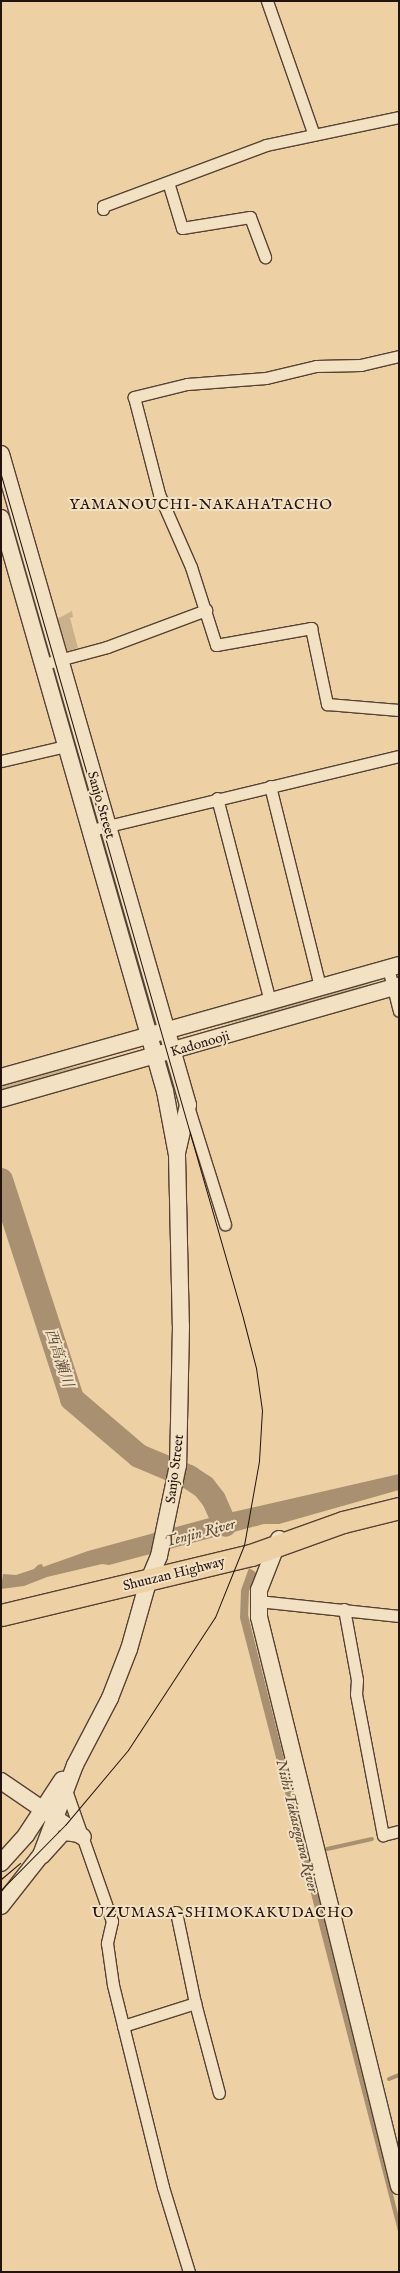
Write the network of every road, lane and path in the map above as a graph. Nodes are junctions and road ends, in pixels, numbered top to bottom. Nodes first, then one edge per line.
1 (267, 1) edge
2 (399, 117) edge
3 (313, 132) junction
4 (168, 182) junction
5 (103, 209) dead end
6 (265, 257) dead end
7 (399, 356) edge
8 (1, 454) edge
9 (1, 518) edge
10 (206, 610) junction
11 (52, 662) junction
12 (399, 710) edge
13 (66, 746) junction
14 (399, 756) edge
15 (1, 761) edge
16 (270, 786) junction
17 (217, 798) junction
18 (99, 828) junction
19 (393, 966) edge
20 (320, 987) junction
21 (396, 987) edge
22 (270, 1001) junction
23 (399, 1011) edge
24 (166, 1030) junction
25 (149, 1035) junction
26 (173, 1051) junction
27 (155, 1057) junction
28 (1, 1077) edge
29 (1, 1099) edge
30 (188, 1105) junction
31 (177, 1155) junction
32 (224, 1224) dead end
33 (399, 1508) edge
34 (279, 1540) junction
35 (252, 1549) junction
36 (153, 1569) junction
37 (266, 1572) junction
38 (263, 1601) junction
39 (1, 1604) edge
40 (344, 1609) junction
41 (1, 1615) edge
42 (399, 1616) edge
43 (75, 1765) junction
44 (1, 1781) edge
45 (66, 1790) junction
46 (50, 1814) junction
47 (399, 1831) edge
48 (83, 1837) junction
49 (1, 1863) edge
50 (33, 1867) junction
51 (1, 1906) edge
52 (176, 1912) dead end
53 (195, 2003) junction
54 (123, 2026) junction
55 (219, 2092) dead end
56 (399, 2186) edge
57 (189, 2272) edge

1 - 3 street
2 - 3 street
3 - 4 street
4 - 5 street
4 - 6 street
7 - 10 street
8 - 11 main road, Sanjo Street
9 - 11 main road, Sanjo Street
10 - 11 street
10 - 12 street
11 - 13 main road, Sanjo Street
11 - 18 main road, Sanjo Street
13 - 15 street
13 - 18 main road, Sanjo Street
14 - 16 street
16 - 17 street
16 - 20 street
17 - 18 street
17 - 22 street
18 - 24 main road, Sanjo Street
18 - 25 main road, Sanjo Street
19 - 20 main road, Kadonooji
19 - 21 street
20 - 22 main road, Kadonooji
21 - 23 street
21 - 26 main road, Kadonooji
22 - 24 main road, Kadonooji
24 - 25 main road, Kadonooji
24 - 26 main road, Sanjo Street
25 - 27 main road, Sanjo Street
25 - 28 main road, Kadonooji
26 - 27 main road, Kadonooji
26 - 30 main road, Sanjo Street
27 - 29 main road, Kadonooji
27 - 31 main road, Sanjo Street
30 - 31 main road, Sanjo Street
30 - 32 street
31 - 36 main road, Sanjo Street
33 - 34 highway, Shuuzan Highway
34 - 35 highway, Shuuzan Highway
34 - 37 main road
34 - 38 main road
35 - 36 highway, Shuuzan Highway
35 - 37 main road
36 - 39 highway, Shuuzan Highway
36 - 41 highway, Shuuzan Highway
36 - 43 main road, Sanjo Street
37 - 38 main road
38 - 40 street
38 - 56 main road
40 - 42 street
40 - 47 street
43 - 45 main road, Sanjo Street
43 - 46 main road, Sanjo Street
44 - 46 main road
45 - 46 main road, Sanjo Street
45 - 48 street
46 - 48 main road
46 - 49 main road, Sanjo Street
46 - 50 main road, Sanjo Street
48 - 50 street
48 - 54 street
50 - 51 main road, Sanjo Street
52 - 53 street
53 - 54 street
53 - 55 street
54 - 57 street

